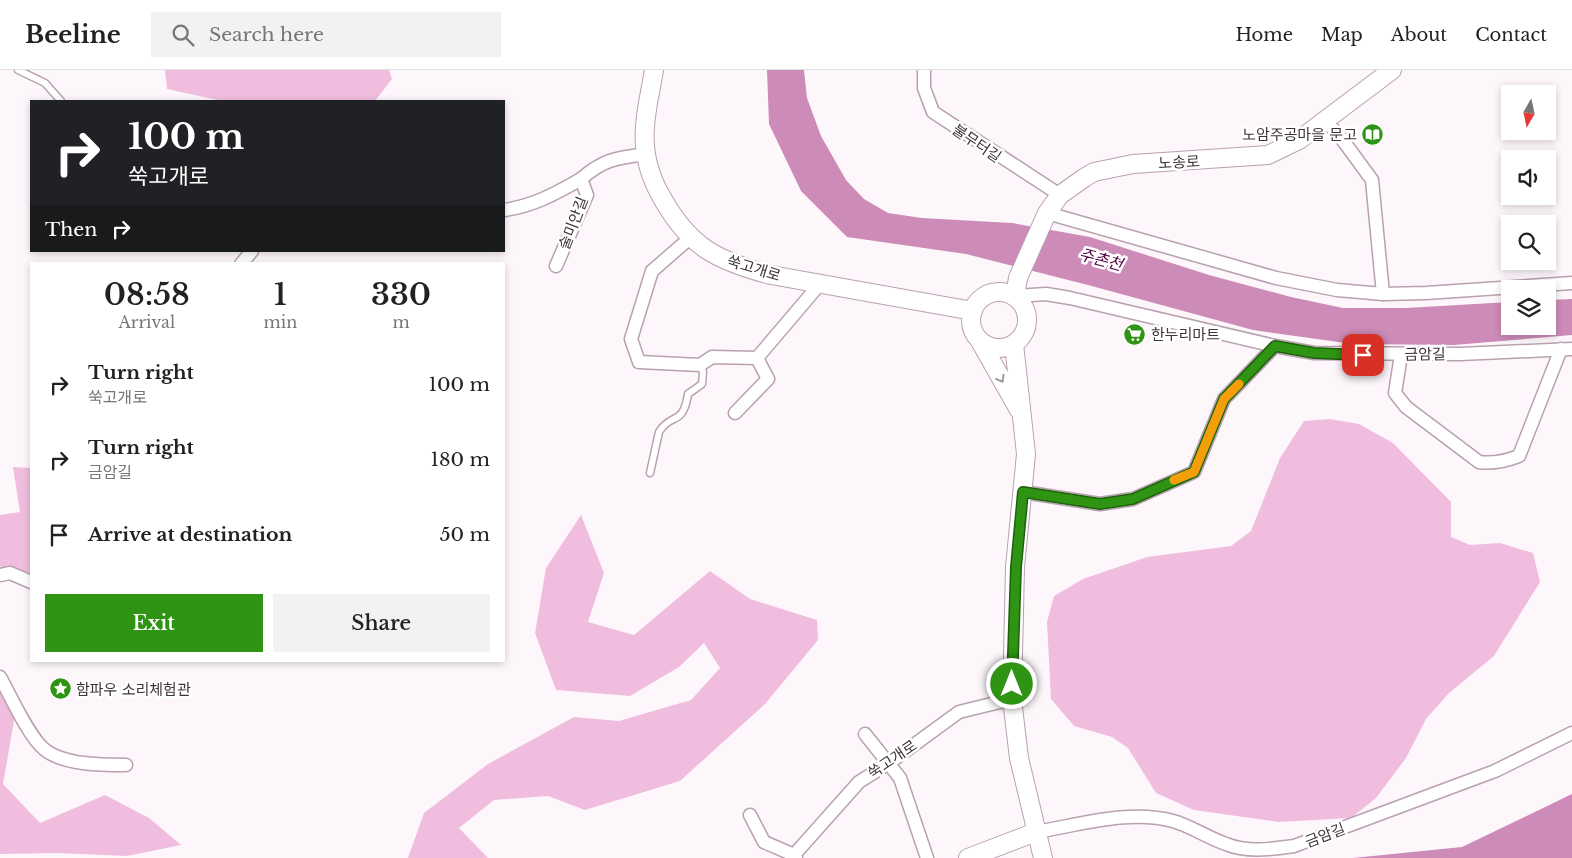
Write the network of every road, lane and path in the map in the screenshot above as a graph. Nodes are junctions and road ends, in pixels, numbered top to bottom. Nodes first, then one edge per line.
1 (18, 70) edge
2 (654, 70) edge
3 (924, 70) edge
4 (1392, 70) edge
5 (61, 100) edge
6 (1325, 121) junction
7 (646, 154) junction
8 (580, 180) junction
9 (1060, 195) junction
10 (505, 210) edge
11 (1046, 216) junction
12 (690, 238) junction
13 (251, 252) edge
14 (243, 262) edge
15 (556, 266) dead end
16 (1572, 283) edge
17 (819, 285) junction
18 (1383, 294) junction
19 (1015, 296) junction
20 (975, 326) junction
21 (1014, 344) junction
22 (1275, 346) junction
23 (1566, 349) edge
24 (1401, 354) junction
25 (757, 358) junction
26 (700, 365) junction
27 (735, 413) dead end
28 (1022, 418) junction
29 (650, 473) dead end
30 (1023, 492) junction
31 (0, 575) edge
32 (30, 582) edge
33 (0, 677) edge
34 (1012, 699) junction
35 (1572, 733) edge
36 (865, 734) dead end
37 (889, 763) junction
38 (126, 765) dead end
39 (750, 815) dead end
40 (1036, 832) junction
41 (795, 856) edge
42 (926, 858) edge
43 (968, 858) edge
44 (1043, 858) edge

1 - 5 lane
2 - 7 main road, 쑥고개로
3 - 9 street, 불무터길
4 - 6 main road, 노송로
6 - 9 main road, 노송로
6 - 18 street
7 - 8 street, 술미안길
7 - 12 main road, 쑥고개로
8 - 10 street, 술미안길
8 - 15 street, 술미안길
9 - 11 main road, 노송로
11 - 18 street
11 - 19 main road, 노송로
12 - 17 main road, 쑥고개로
12 - 26 street
13 - 14 street
16 - 18 street
17 - 20 main road, 쑥고개로
17 - 25 street
19 - 20 main road
19 - 21 main road
19 - 22 street, 금암길
20 - 21 main road
20 -> 28 main road
21 - 28 main road
22 - 24 street, 금암길
22 - 30 street
23 - 24 street, 금암길
23 - 24 street
25 - 26 street
25 - 27 street
26 - 29 lane
28 - 30 main road
30 - 34 main road
31 - 32 street
33 - 38 street
34 - 37 street, 쑥고개로
34 - 40 main road
35 - 40 street, 금암길
36 - 37 street
37 - 41 street, 쑥고개로
37 - 42 street
39 - 41 street
40 - 43 main road
40 - 44 main road

